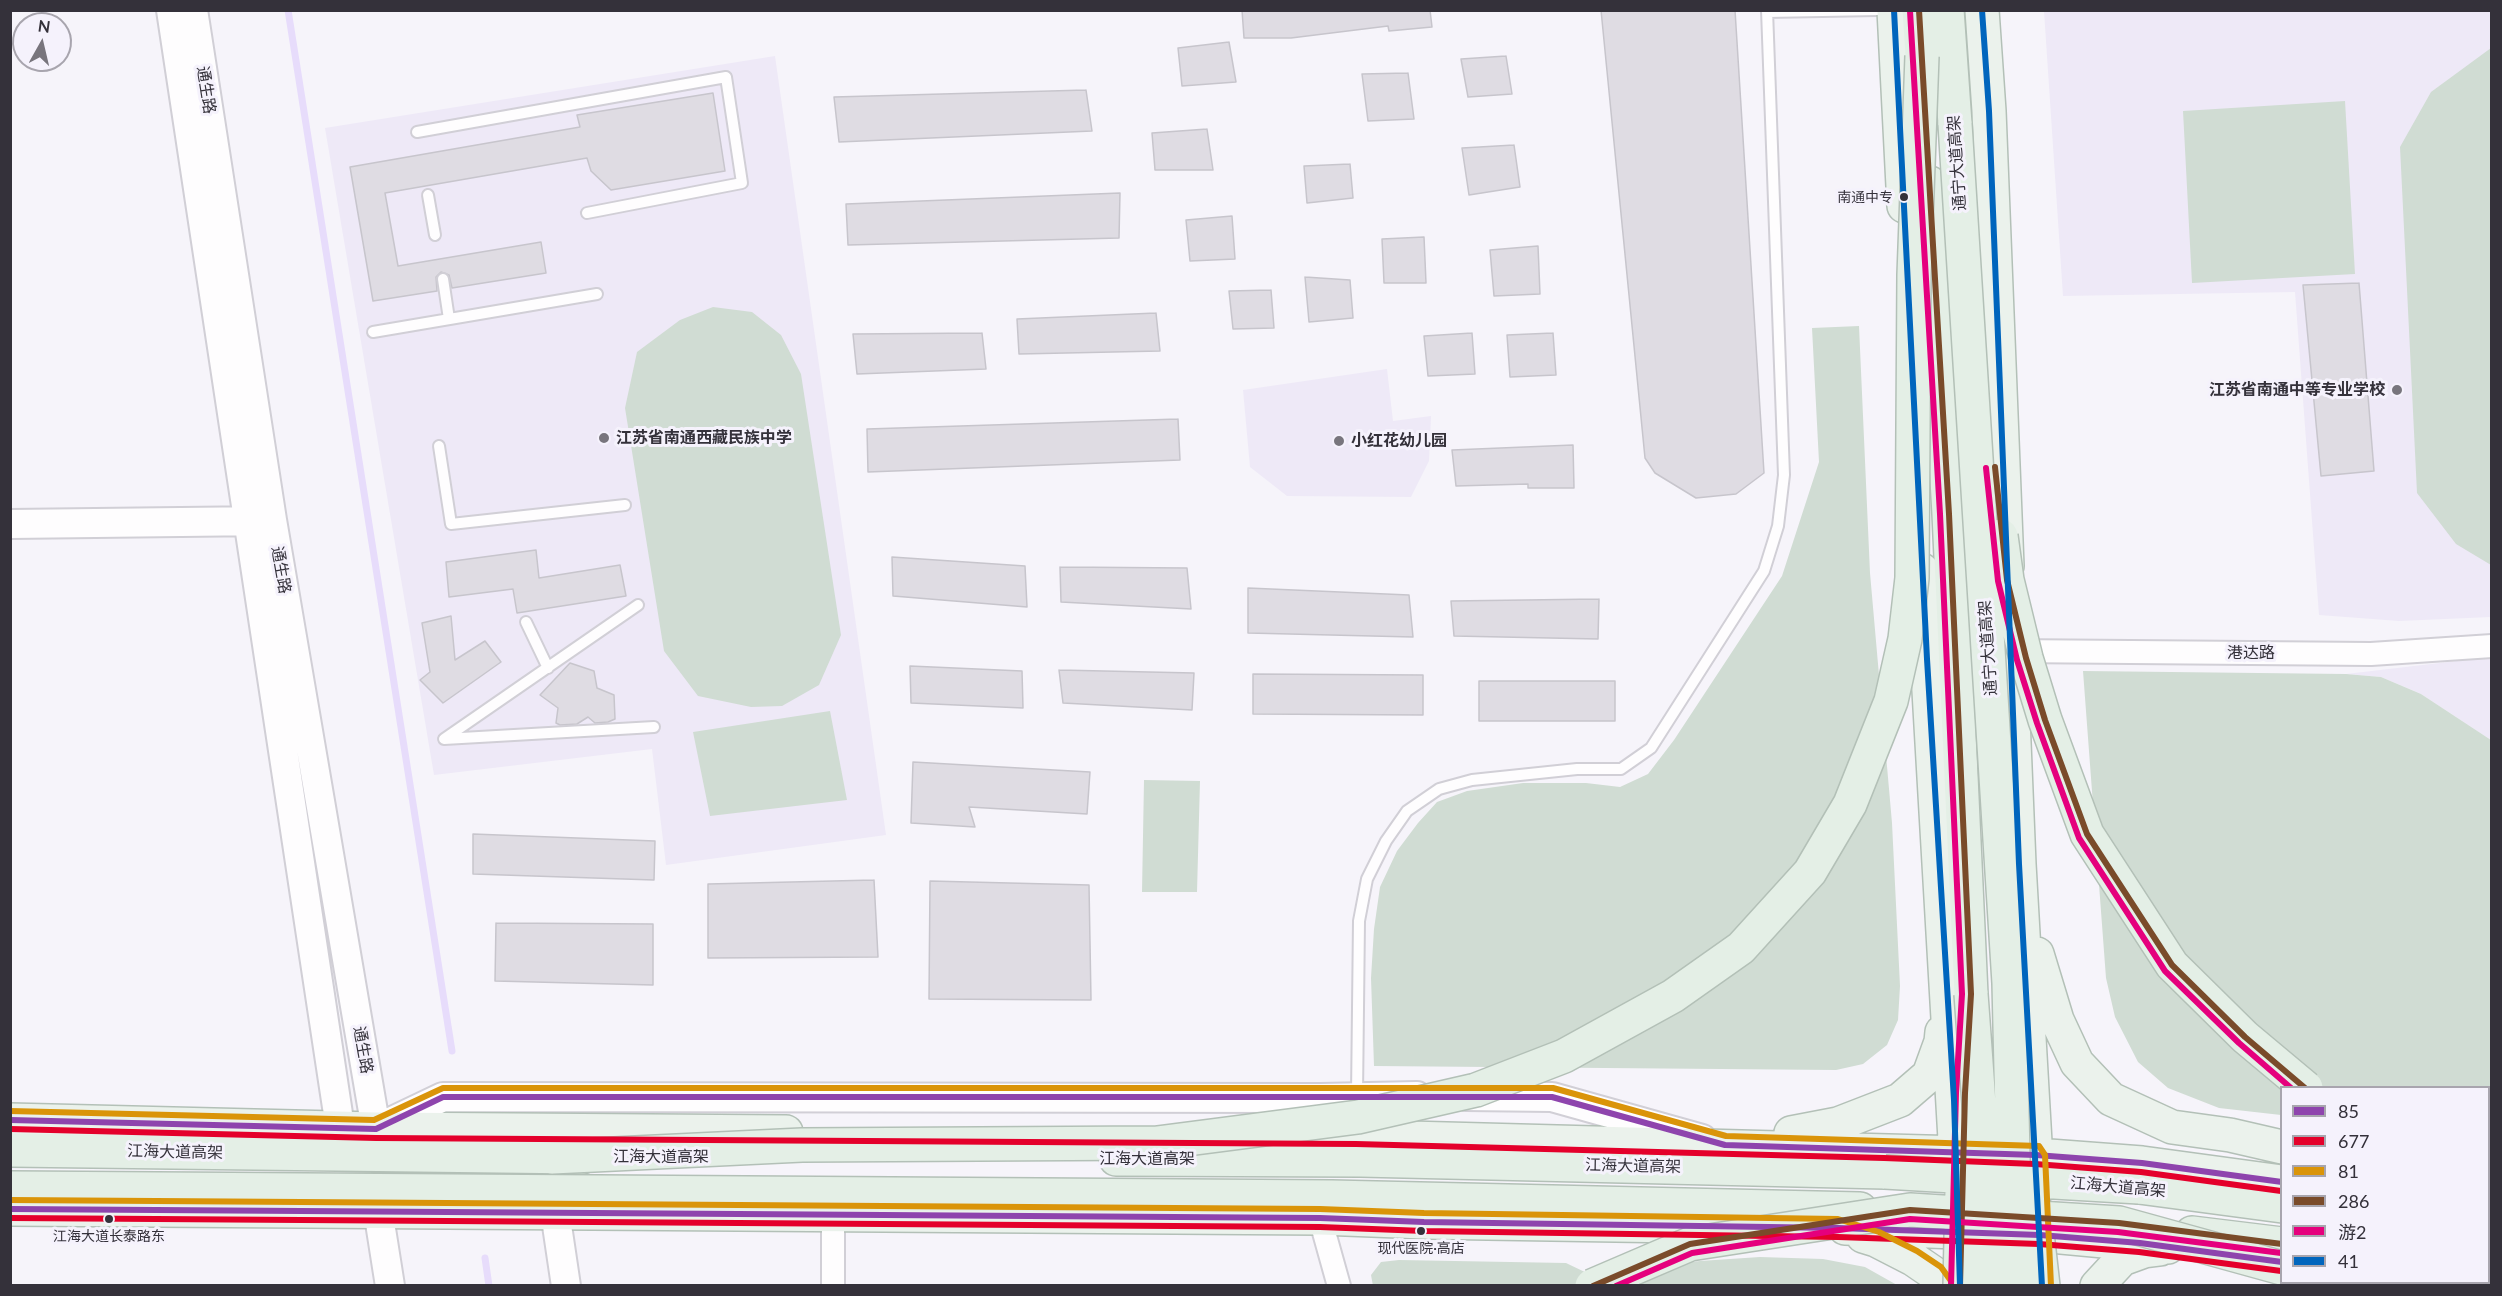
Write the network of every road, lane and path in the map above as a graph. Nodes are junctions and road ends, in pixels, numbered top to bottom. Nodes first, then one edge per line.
1 (171, 10) edge
2 (193, 10) edge
3 (1878, 10) edge
4 (1894, 10) edge
5 (1918, 10) edge
6 (1947, 10) edge
7 (1982, 10) edge
8 (1767, 11) edge
9 (1922, 56) junction
10 (1955, 124) junction
11 (417, 132) dead end
12 (428, 195) dead end
13 (586, 213) dead end
14 (435, 235) dead end
15 (443, 279) dead end
16 (597, 294) dead end
17 (449, 319) junction
18 (373, 332) dead end
19 (439, 446) dead end
20 (625, 505) dead end
21 (260, 521) junction
22 (10, 524) edge
23 (638, 605) dead end
24 (526, 622) dead end
25 (2492, 646) edge
26 (2010, 651) junction
27 (548, 668) junction
28 (654, 727) dead end
29 (2019, 864) junction
30 (2009, 983) junction
31 (1959, 986) junction
32 (2304, 1086) edge
33 (1357, 1095) junction
34 (10, 1120) edge
35 (340, 1127) junction
36 (376, 1129) junction
37 (1725, 1145) junction
38 (2280, 1148) edge
39 (10, 1150) edge
40 (1956, 1151) junction
41 (2036, 1155) junction
42 (552, 1157) junction
43 (2280, 1182) edge
44 (10, 1188) edge
45 (2280, 1206) edge
46 (10, 1209) edge
47 (378, 1210) junction
48 (1910, 1210) junction
49 (555, 1212) junction
50 (833, 1214) junction
51 (1320, 1218) junction
52 (2119, 1223) junction
53 (1838, 1228) junction
54 (1959, 1233) junction
55 (2040, 1234) junction
56 (2280, 1244) edge
57 (2172, 1247) junction
58 (2280, 1262) edge
59 (2280, 1267) edge
60 (390, 1286) edge
61 (566, 1286) edge
62 (833, 1286) edge
63 (1340, 1286) edge
64 (1592, 1286) edge
65 (1944, 1286) edge
66 (1960, 1286) edge
67 (1986, 1286) edge
68 (2016, 1286) edge
69 (2043, 1286) edge
70 (2097, 1286) edge

1 - 21 street, 通生路
2 - 21 street, 通生路
3 - 8 lane
4 - 31 main road
5 - 9 highway, 通宁大道高架
6 - 10 highway, 通宁大道高架
7 - 26 main road
8 - 33 lane
9 - 31 highway, 通宁大道高架, bridge
9 - 42 highway, bridge
10 - 30 highway, 通宁大道高架, bridge
10 - 32 highway, bridge
11 - 13 lane
12 - 14 lane
15 - 17 lane
16 - 17 lane
17 - 18 lane
19 - 20 lane
21 - 22 street
21 - 35 street, 通生路
21 - 36 street, 通生路
23 - 27 lane
24 - 27 lane
25 - 26 street, 港达路
26 - 29 main road
27 - 28 lane
29 - 38 main road
29 - 41 main road
30 - 68 highway, 通宁大道高架, bridge
30 - 69 highway, bridge
31 - 37 main road
31 - 40 main road
31 - 66 highway, bridge
31 - 67 highway, 通宁大道高架, bridge
33 - 36 street
33 - 37 street
34 - 35 main road
35 - 36 main road
36 - 37 main road
37 - 40 main road
39 - 42 highway, 江海大道高架
40 - 41 main road
40 - 54 main road
41 - 43 main road
41 - 55 main road
42 - 45 highway, 江海大道高架, bridge
44 - 48 highway, bridge
46 - 47 main road
47 - 49 main road
47 - 60 street
48 - 52 highway, bridge
48 - 64 highway, bridge
49 - 50 main road
49 - 61 street
50 - 51 main road
50 - 62 street
51 - 53 main road
51 - 63 street
52 - 56 highway, bridge
52 - 59 highway, bridge
53 - 54 main road
53 - 65 main road
54 - 55 main road
55 - 57 main road
57 - 58 main road
57 - 70 main road

